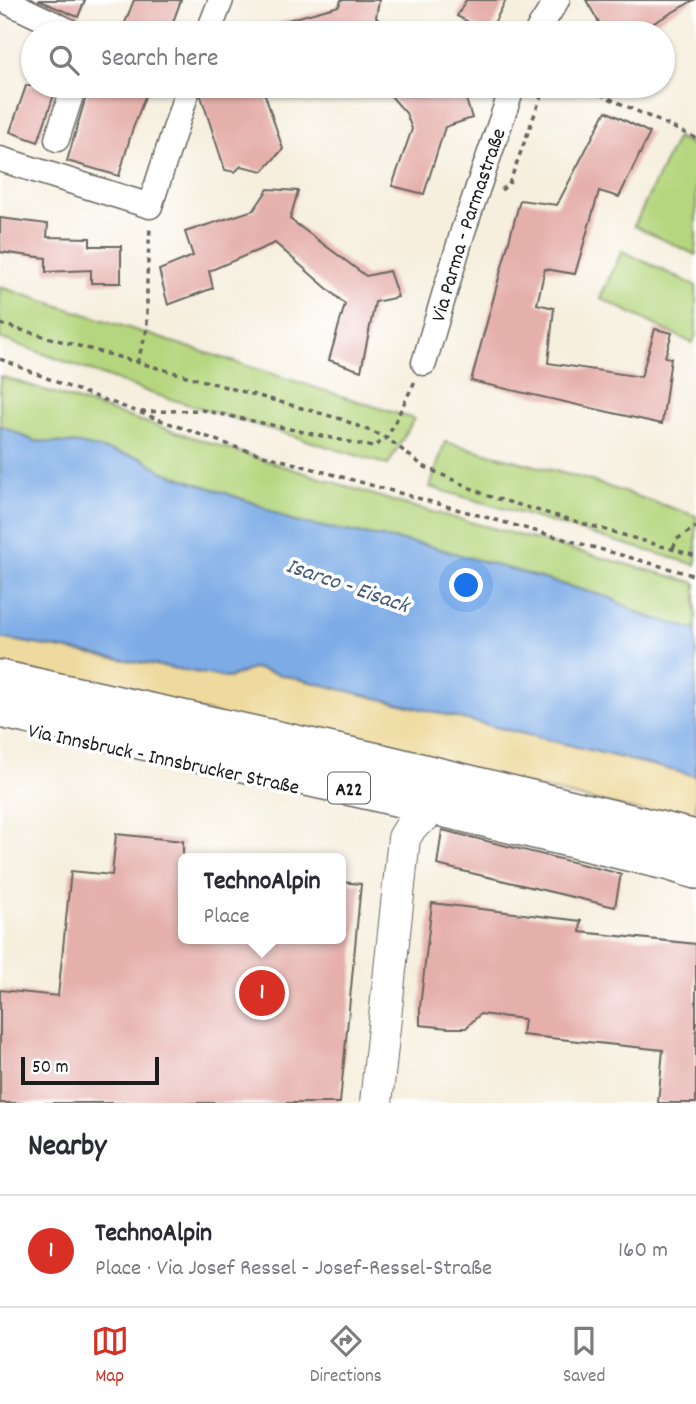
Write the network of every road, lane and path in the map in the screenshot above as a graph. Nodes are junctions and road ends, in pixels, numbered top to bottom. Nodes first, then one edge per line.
1 (4, 0) edge
2 (221, 0) edge
3 (557, 0) edge
4 (48, 21) edge
5 (213, 21) edge
6 (544, 21) edge
7 (70, 98) edge
8 (185, 98) edge
9 (509, 98) edge
10 (608, 98) edge
11 (696, 138) edge
12 (57, 139) dead end
13 (0, 159) edge
14 (150, 206) junction
15 (0, 324) edge
16 (0, 359) edge
17 (137, 363) junction
18 (424, 363) joint
19 (139, 412) junction
20 (387, 438) junction
21 (696, 527) edge
22 (673, 549) junction
23 (696, 556) edge
24 (696, 576) edge
25 (0, 678) edge
26 (0, 710) edge
27 (0, 724) edge
28 (426, 815) junction
29 (696, 838) edge
30 (696, 871) edge
31 (696, 879) edge
32 (376, 1103) edge

1 - 4 street
2 - 5 street
3 - 6 street
7 - 12 street
8 - 14 street
9 - 18 street, Via Parma - Parmastraße
10 - 11 path
13 - 14 street
14 - 17 path
15 - 17 path
16 - 19 path
17 - 20 path
18 - 20 path
19 - 20 path
19 - 24 path
20 - 22 path
21 - 22 path
22 - 23 path
25 - 29 highway, A22
26 - 30 highway, A22
27 - 28 main road, Via Innsbruck - Innsbrucker Straße
28 - 31 main road, Via Innsbruck - Innsbrucker Straße
28 - 32 main road

